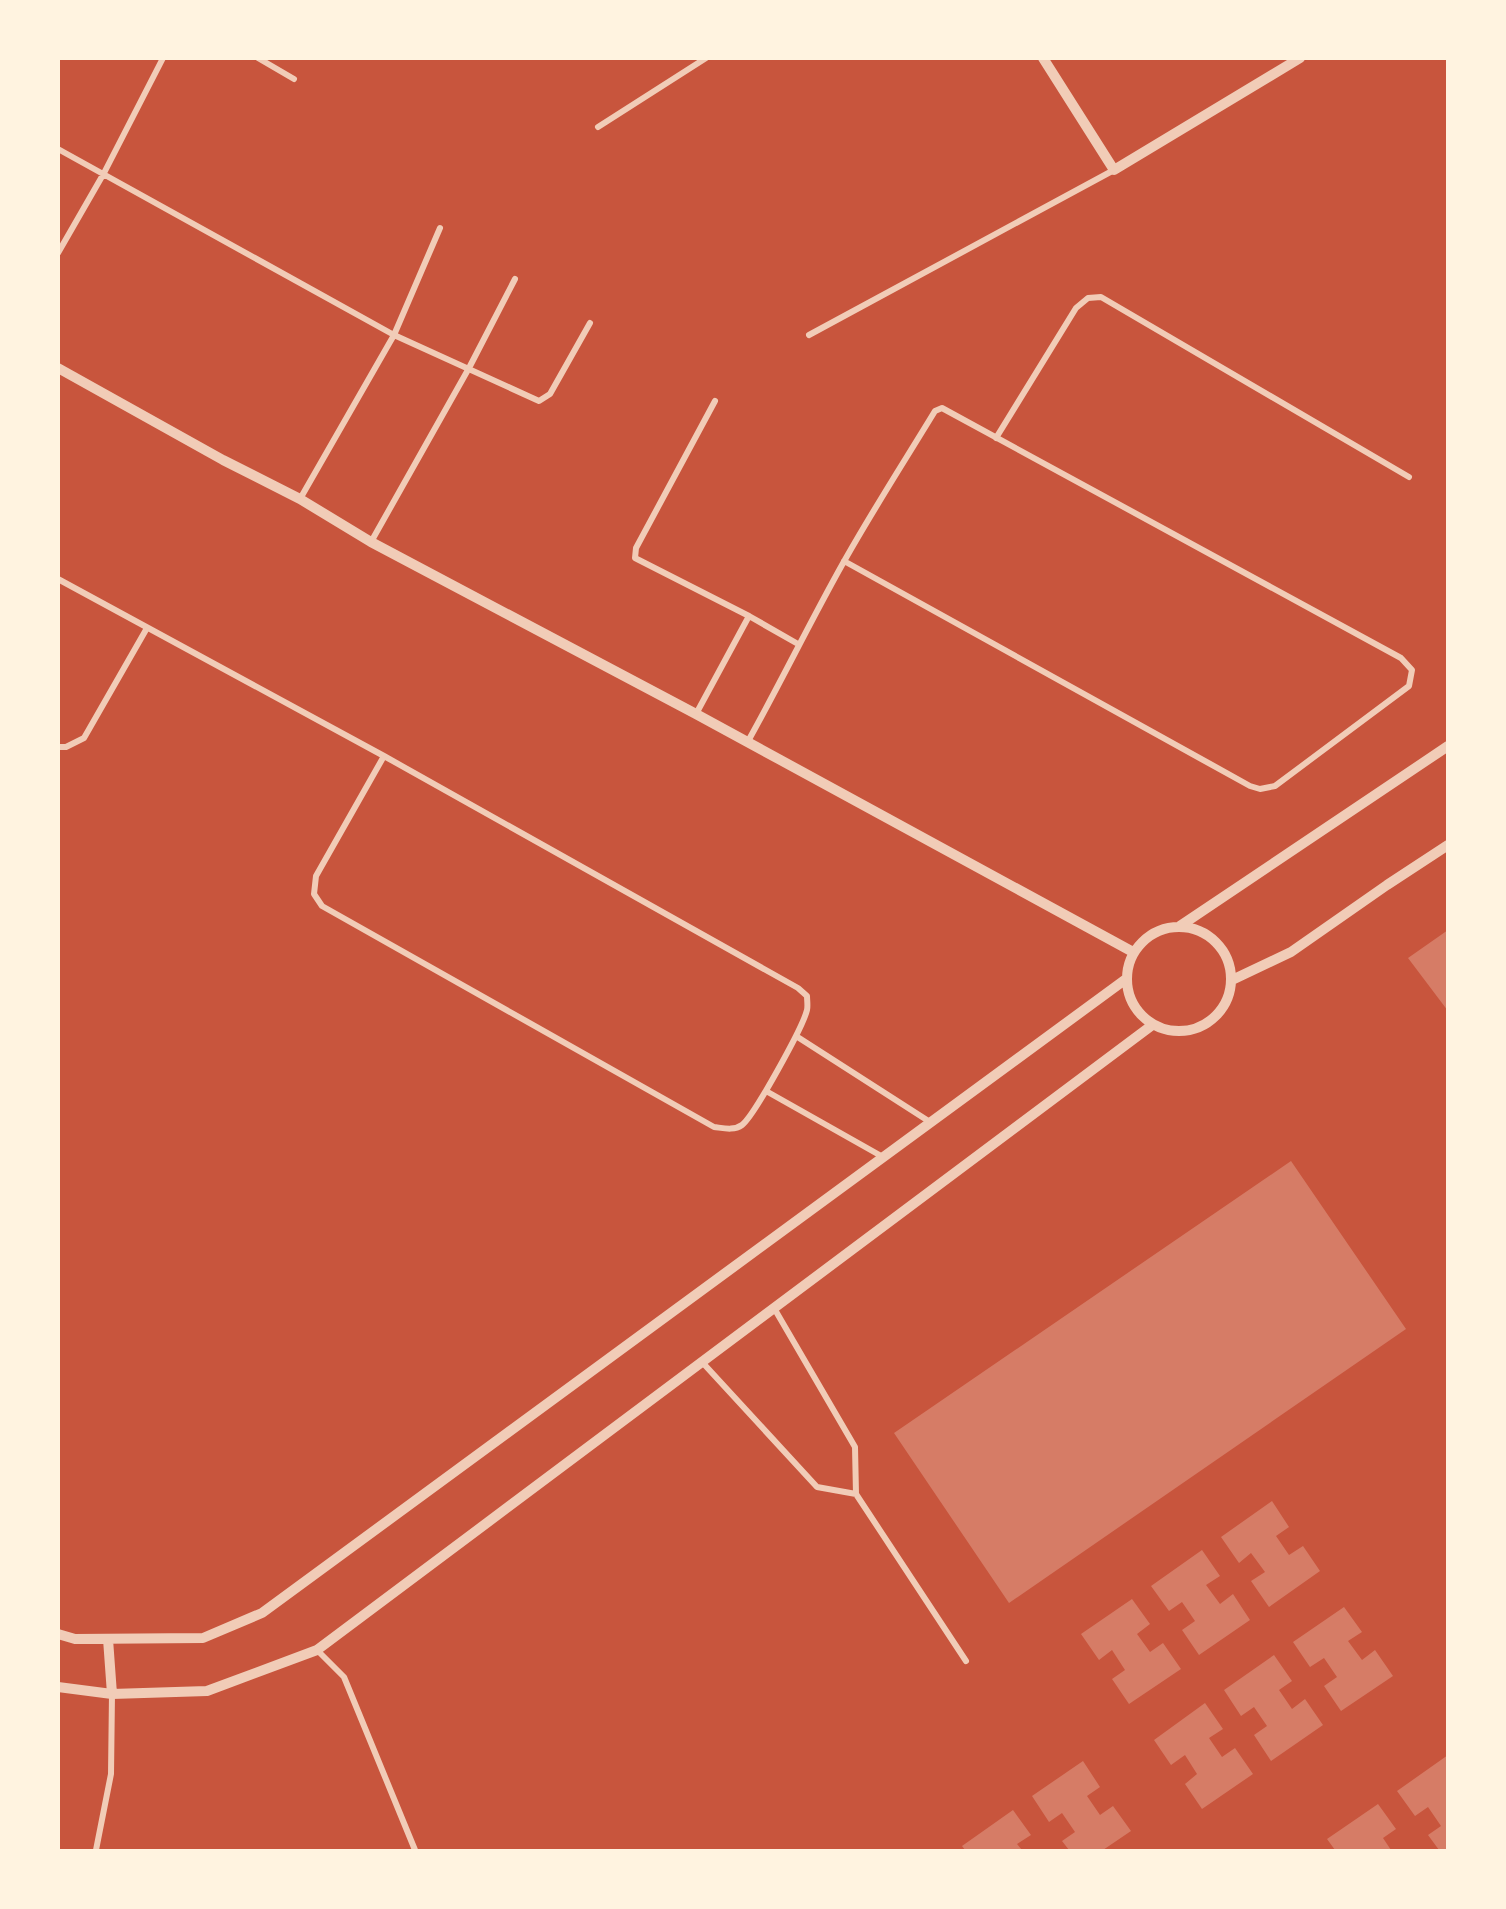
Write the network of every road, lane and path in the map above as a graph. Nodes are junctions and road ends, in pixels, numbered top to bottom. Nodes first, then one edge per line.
1 (163, 58) edge
2 (258, 58) edge
3 (706, 58) edge
4 (1043, 58) edge
5 (1300, 58) edge
6 (294, 79) dead end
7 (597, 127) dead end
8 (58, 149) edge
9 (1114, 170) junction
10 (104, 173) junction
11 (441, 228) dead end
12 (58, 253) edge
13 (515, 279) dead end
14 (590, 323) dead end
15 (394, 334) junction
16 (809, 335) dead end
17 (58, 368) edge
18 (470, 368) junction
19 (715, 401) dead end
20 (996, 438) junction
21 (1409, 477) dead end
22 (300, 500) junction
23 (371, 542) junction
24 (844, 561) junction
25 (58, 579) edge
26 (749, 616) junction
27 (147, 628) junction
28 (798, 644) junction
29 (696, 714) junction
30 (747, 743) junction
31 (1448, 746) edge
32 (58, 747) edge
33 (384, 756) junction
34 (1448, 845) edge
35 (1180, 926) junction
36 (1133, 952) junction
37 (1126, 979) junction
38 (1232, 980) junction
39 (1151, 1026) junction
40 (796, 1036) junction
41 (766, 1091) junction
42 (930, 1122) junction
43 (884, 1157) junction
44 (774, 1308) junction
45 (702, 1362) junction
46 (856, 1494) junction
47 (58, 1634) edge
48 (108, 1640) junction
49 (317, 1650) junction
50 (966, 1661) dead end
51 (58, 1687) edge
52 (112, 1694) junction
53 (96, 1851) edge
54 (415, 1851) edge

1 - 10 street
2 - 6 street
3 - 7 street
4 - 9 street
5 - 9 street
8 - 10 street
9 - 16 street
10 - 12 street
10 - 15 street
11 - 15 street
13 - 18 street
14 - 18 street
15 - 18 street
15 - 22 street
17 - 22 street
18 - 23 street
19 - 26 street
20 - 21 street
20 - 24 street
20 - 24 street
22 - 23 street
23 - 29 street
24 - 28 street
25 - 27 street
26 - 28 street
26 - 29 street
27 - 32 street
27 - 33 street
28 - 30 street
29 - 30 street
30 - 36 street
31 - 35 street
33 - 40 street
33 - 41 street
34 - 38 street
35 - 36 street
35 - 38 street
36 - 37 street
37 - 39 street
37 - 42 street
38 - 39 street
39 - 44 street
40 - 41 street
40 - 42 street
41 - 43 street
42 - 43 street
43 - 48 street
44 - 45 street
44 - 46 street
45 - 46 street
45 - 49 street
46 - 50 street
47 - 48 street
48 - 52 street
49 - 52 street
49 - 54 street
51 - 52 street
52 - 53 street

